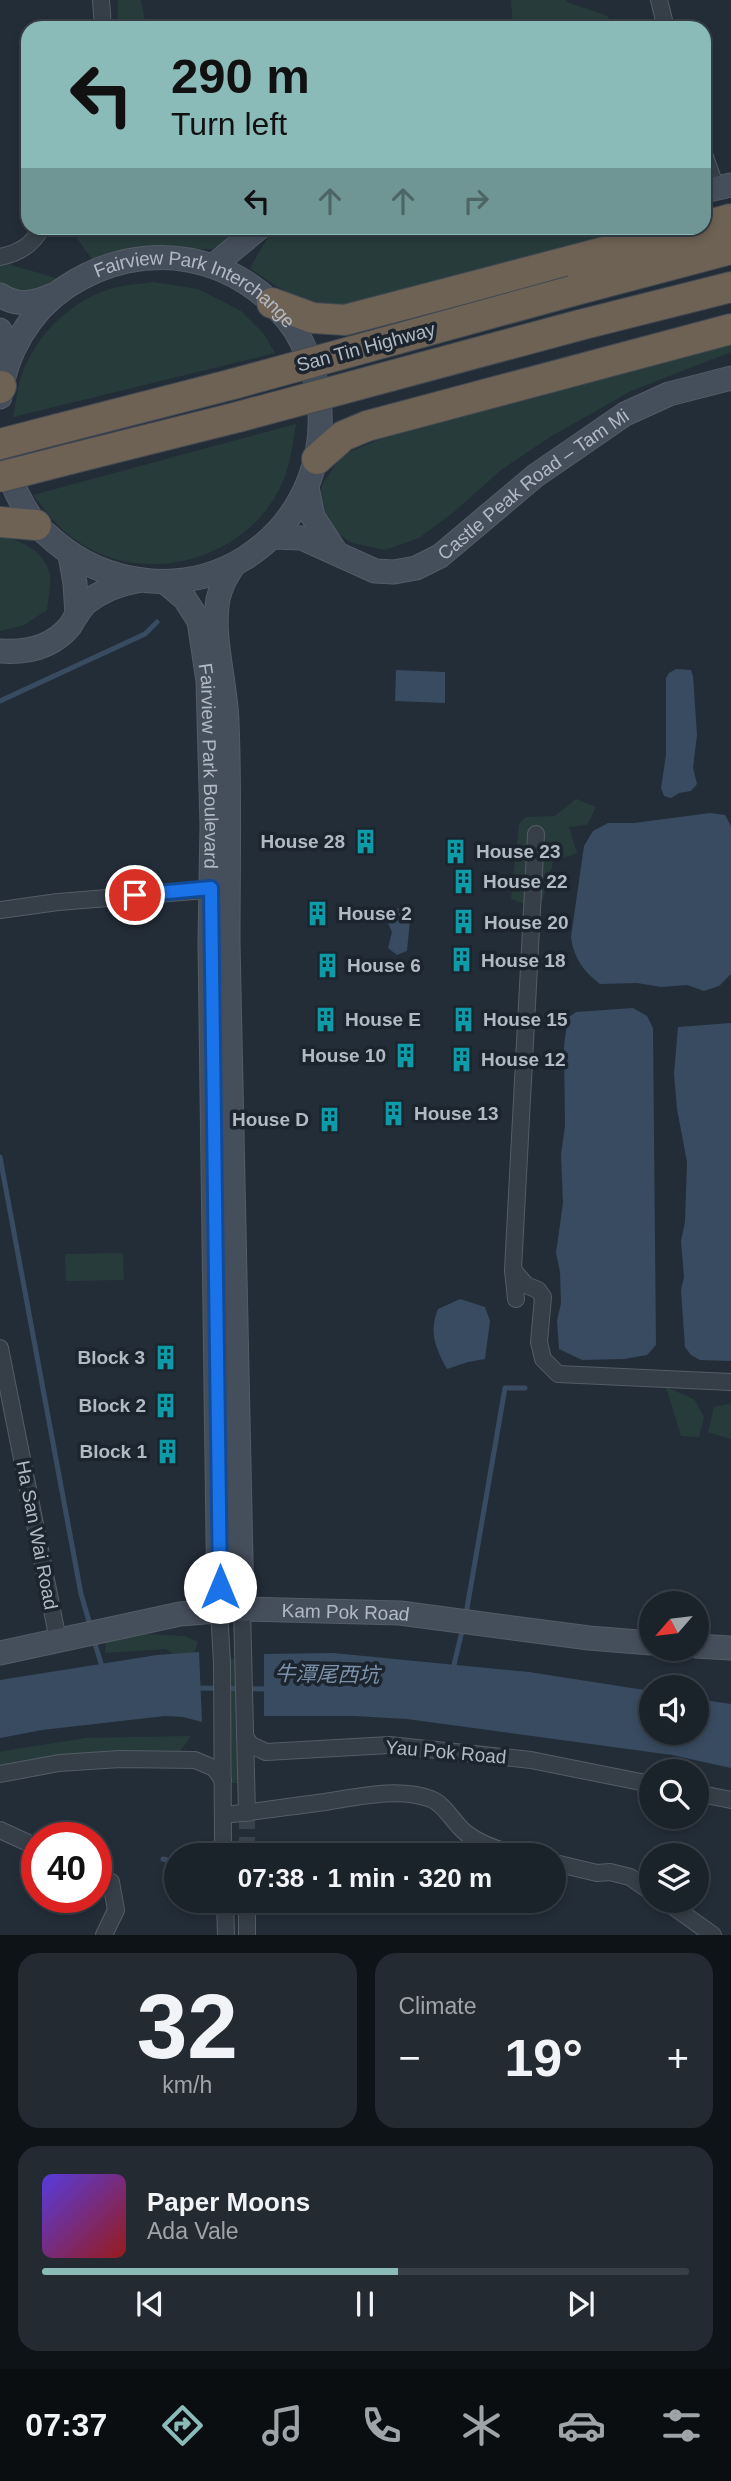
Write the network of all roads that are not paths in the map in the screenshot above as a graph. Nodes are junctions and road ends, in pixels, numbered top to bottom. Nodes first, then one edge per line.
1 (101, 0) edge
2 (659, 0) edge
3 (102, 21) edge
4 (664, 21) edge
5 (731, 219) edge
6 (711, 224) edge
7 (38, 235) edge
8 (251, 235) edge
9 (255, 235) edge
10 (669, 235) edge
11 (731, 249) edge
12 (0, 257) edge
13 (213, 266) junction
14 (243, 280) junction
15 (731, 287) edge
16 (56, 294) junction
17 (0, 295) edge
18 (272, 303) junction
19 (731, 329) edge
20 (0, 330) edge
21 (731, 378) edge
22 (2, 384) edge
23 (0, 444) edge
24 (317, 459) junction
25 (0, 477) edge
26 (307, 488) junction
27 (0, 522) edge
28 (36, 524) junction
29 (272, 537) junction
30 (336, 551) junction
31 (70, 555) junction
32 (234, 565) junction
33 (140, 581) junction
34 (166, 582) junction
35 (77, 615) junction
36 (0, 651) edge
37 (536, 834) dead end
38 (220, 889) junction
39 (0, 910) edge
40 (513, 1270) junction
41 (516, 1299) dead end
42 (0, 1348) edge
43 (731, 1382) edge
44 (231, 1609) junction
45 (58, 1640) junction
46 (639, 1642) edge
47 (709, 1647) edge
48 (731, 1648) edge
49 (0, 1653) edge
50 (245, 1733) junction
51 (0, 1774) edge
52 (223, 1780) junction
53 (639, 1782) edge
54 (709, 1796) edge
55 (731, 1800) edge
56 (247, 1813) junction
57 (223, 1815) junction
58 (0, 1830) edge
59 (21, 1840) edge
60 (223, 1843) edge
61 (483, 1843) edge
62 (566, 1866) edge
63 (639, 1883) edge
64 (112, 1888) edge
65 (225, 1913) edge
66 (247, 1913) edge
67 (682, 1913) edge
68 (104, 1935) edge
69 (226, 1935) edge
70 (247, 1935) edge
71 (713, 1935) edge

1 - 3 street
2 - 4 street
5 - 6 highway
7 - 12 street
8 - 13 street
9 - 14 street
10 - 18 highway
11 - 23 highway, San Tin Highway, bridge
13 - 14 street, Fairview Park Interchange
13 - 16 street, Fairview Park Interchange
14 - 18 street, Fairview Park Interchange
15 - 25 highway, San Tin Highway, bridge
16 - 17 street
16 - 22 street, Fairview Park Interchange
18 - 24 street, Fairview Park Interchange
19 - 24 highway
20 - 22 street
21 - 30 street, Castle Peak Road – Tam Mi
23 - 28 street, Fairview Park Interchange
24 - 26 street, Fairview Park Interchange
26 - 29 street, Fairview Park Interchange
26 - 30 street, Castle Peak Road – Tam Mi
27 - 28 highway
28 - 31 street, Fairview Park Interchange
29 - 30 street, Castle Peak Road – Tam Mi
29 - 32 street, Fairview Park Interchange
31 - 33 street, Fairview Park Interchange
31 - 35 street
32 - 34 street, Fairview Park Interchange
32 - 38 street, Fairview Park Boulevard
33 - 34 street, Fairview Park Interchange
33 - 35 street
34 - 38 street, Fairview Park Boulevard
35 - 36 street
37 - 40 street
38 - 39 street
38 - 44 street, Fairview Park Boulevard
40 - 41 street
40 - 43 street
42 - 45 street, Ha San Wai Road
44 - 45 street, Kam Pok Road
44 - 46 street, Kam Pok Road
44 - 50 street, Fairview Park Boulevard
44 - 52 street, Fairview Park Boulevard
45 - 49 street, Kam Pok Road
47 - 48 street
50 - 53 street, Yau Pok Road
50 - 56 street, Fairview Park Boulevard
51 - 52 street
52 - 57 street, Fairview Park Boulevard
54 - 55 street
56 - 57 street
56 - 61 street
57 - 60 street, Fairview Park Boulevard
58 - 59 street
62 - 63 street
64 - 68 street
65 - 69 street
66 - 70 street
67 - 71 street

